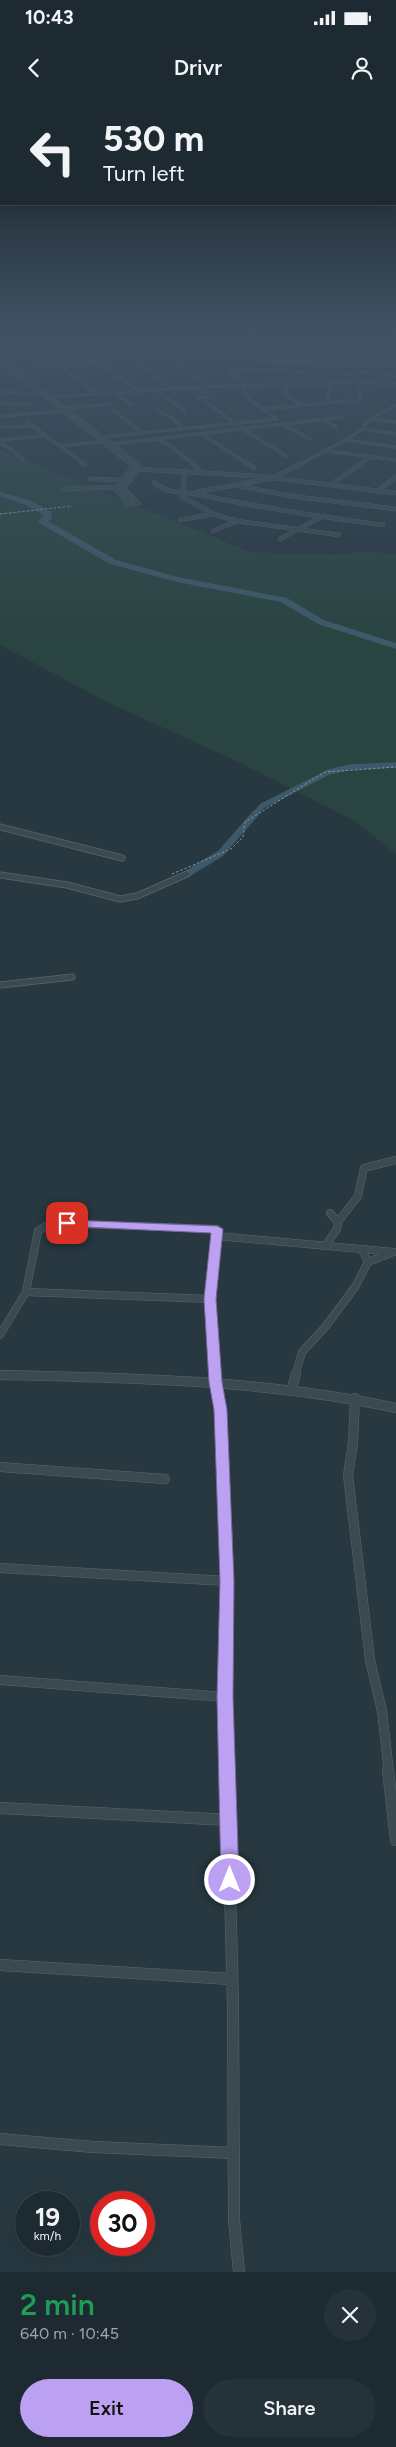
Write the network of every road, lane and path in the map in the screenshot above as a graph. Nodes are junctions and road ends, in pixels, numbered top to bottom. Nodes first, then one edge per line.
1 (2, 442) edge
2 (53, 442) edge
3 (81, 442) edge
4 (107, 442) edge
5 (110, 442) edge
6 (127, 442) edge
7 (164, 442) edge
8 (215, 442) edge
9 (264, 442) edge
10 (342, 442) edge
11 (366, 442) edge
12 (113, 444) junction
13 (58, 446) junction
14 (396, 446) edge
15 (328, 450) junction
16 (120, 454) junction
17 (126, 454) junction
18 (286, 456) dead end
19 (372, 456) junction
20 (23, 459) dead end
21 (396, 460) edge
22 (85, 464) dead end
23 (254, 468) dead end
24 (138, 469) junction
25 (185, 471) junction
26 (201, 472) junction
27 (273, 478) junction
28 (396, 478) edge
29 (90, 479) dead end
30 (122, 480) junction
31 (154, 483) dead end
32 (234, 485) junction
33 (330, 485) junction
34 (116, 486) junction
35 (64, 489) dead end
36 (377, 491) junction
37 (193, 493) junction
38 (396, 493) edge
39 (184, 494) junction
40 (396, 509) edge
41 (214, 514) junction
42 (323, 516) junction
43 (180, 520) dead end
44 (237, 521) junction
45 (383, 525) dead end
46 (213, 530) dead end
47 (298, 530) junction
48 (339, 535) dead end
49 (280, 540) dead end
50 (0, 827) edge
51 (122, 858) dead end
52 (187, 874) dead end
53 (0, 875) edge
54 (72, 978) dead end
55 (0, 985) edge
56 (396, 1160) edge
57 (330, 1213) dead end
58 (338, 1222) junction
59 (217, 1236) junction
60 (325, 1246) junction
61 (362, 1250) junction
62 (395, 1252) edge
63 (368, 1262) junction
64 (26, 1292) junction
65 (210, 1299) junction
66 (0, 1335) edge
67 (0, 1375) edge
68 (215, 1382) junction
69 (291, 1390) junction
70 (355, 1398) junction
71 (396, 1408) edge
72 (0, 1467) edge
73 (165, 1479) dead end
74 (0, 1568) edge
75 (227, 1581) junction
76 (0, 1680) edge
77 (225, 1697) junction
78 (0, 1808) edge
79 (229, 1820) junction
80 (396, 1840) edge
81 (0, 1965) edge
82 (231, 1979) junction
83 (0, 2139) edge
84 (234, 2153) junction
85 (239, 2272) edge

1 - 20 street
2 - 13 street
3 - 13 street
4 - 16 street
5 - 12 street
6 - 12 street
7 - 26 street
8 - 23 street
9 - 18 street
10 - 15 street
11 - 14 street
12 - 17 street
13 - 22 street
15 - 19 street
15 - 27 street
16 - 17 street
16 - 30 street
17 - 24 street
19 - 21 street
19 - 33 street
24 - 25 street
24 - 34 street
25 - 26 street
25 - 39 street
26 - 27 street
27 - 32 street
27 - 33 street
28 - 36 street
29 - 30 street
30 - 34 street
31 - 39 street
32 - 37 street
32 - 40 street
33 - 36 street
34 - 35 street
36 - 38 street
37 - 39 street
37 - 42 street
39 - 41 street
41 - 43 street
41 - 44 street
42 - 45 street
42 - 47 street
44 - 46 street
44 - 47 street
47 - 48 street
47 - 49 street
50 - 51 street
52 - 53 street
54 - 55 street
56 - 58 street
57 - 58 street
58 - 60 street
59 - 60 street
59 - 64 street
59 - 65 street
60 - 61 street
61 - 62 street
61 - 63 street
62 - 63 street
63 - 69 street
64 - 65 street
64 - 66 street
65 - 68 street
67 - 68 street
68 - 69 street
68 - 75 street
69 - 70 street
70 - 71 street
70 - 80 street
72 - 73 street
74 - 75 street
75 - 77 street
76 - 77 street
77 - 79 street
78 - 79 street
79 - 82 street
81 - 82 street
82 - 84 street
83 - 84 street
84 - 85 street

